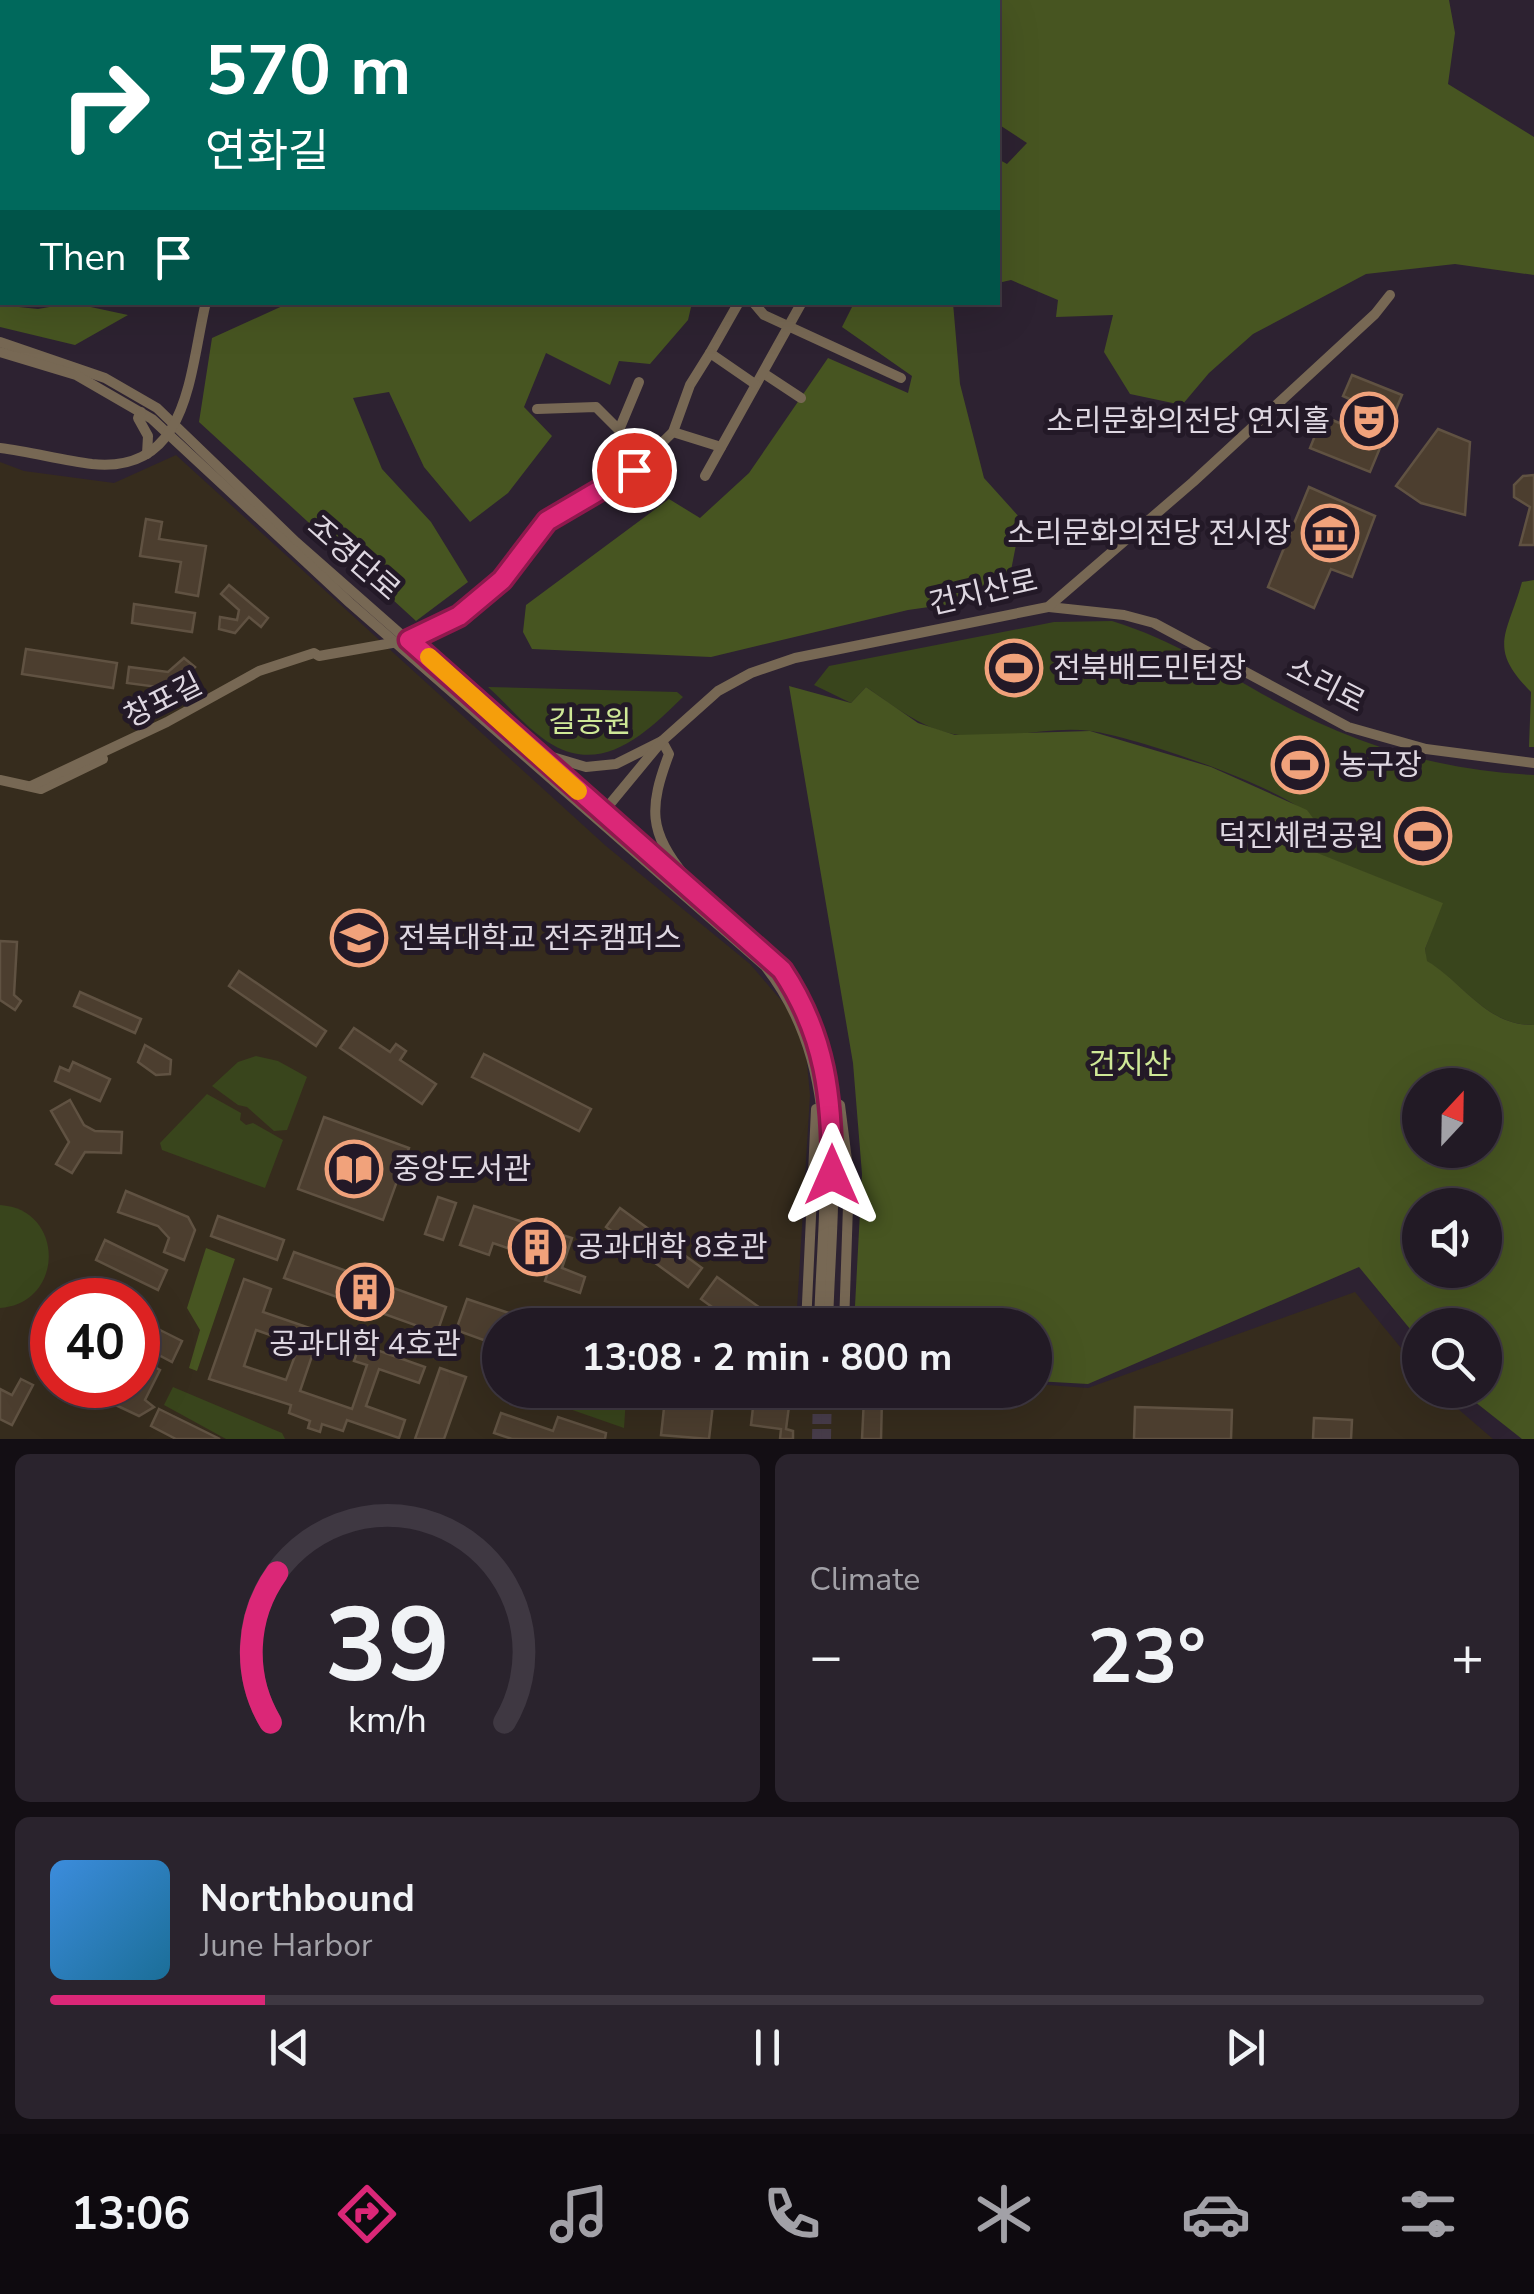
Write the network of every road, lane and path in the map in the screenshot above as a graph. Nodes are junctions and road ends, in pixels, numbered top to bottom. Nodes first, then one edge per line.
1 (1390, 294) dead end
2 (205, 305) edge
3 (738, 305) edge
4 (756, 305) edge
5 (800, 305) edge
6 (790, 326) junction
7 (0, 342) edge
8 (0, 352) edge
9 (710, 353) junction
10 (763, 373) junction
11 (901, 378) dead end
12 (639, 382) dead end
13 (756, 384) junction
14 (801, 398) dead end
15 (538, 410) dead end
16 (141, 412) junction
17 (176, 424) junction
18 (619, 430) junction
19 (674, 432) junction
20 (169, 436) junction
21 (720, 447) junction
22 (0, 448) edge
23 (147, 454) junction
24 (646, 458) junction
25 (705, 476) dead end
26 (1048, 608) junction
27 (404, 642) junction
28 (662, 741) junction
29 (544, 761) junction
30 (1534, 763) edge
31 (0, 780) edge
32 (599, 817) junction
33 (698, 893) junction
34 (826, 1097) junction
35 (807, 1308) edge
36 (820, 1308) edge
37 (828, 1308) edge
38 (845, 1308) edge

1 - 26 street, 건지산로
2 - 17 street
3 - 9 street
4 - 6 street
5 - 6 street
6 - 10 street
6 - 11 street
7 - 17 street, 조경단로
8 - 16 street, 조경단로
9 - 13 street
9 - 19 street
10 - 13 street
10 - 14 street
12 - 18 street
13 - 21 street
15 - 18 street
16 - 20 street, 조경단로
16 - 23 street
17 - 20 street
17 - 27 street, 조경단로
18 - 24 street
19 - 21 street
19 - 24 street, 창포길
20 - 23 street
20 - 27 street, 조경단로
21 - 25 street
22 - 23 street
24 - 27 street, 창포길
26 - 28 street, 건지산로
26 - 30 street, 소리로
27 - 29 street, 조경단로
27 - 31 street, 창포길
27 - 32 street, 조경단로
28 - 29 street
28 - 32 street, 건지산로
28 - 33 street
29 - 32 street, 조경단로
32 - 33 street, 조경단로
32 - 34 street, 조경단로
33 - 34 street, 조경단로
34 - 35 street
34 - 36 street, 조경단로
34 - 37 street, 조경단로
34 - 38 street

